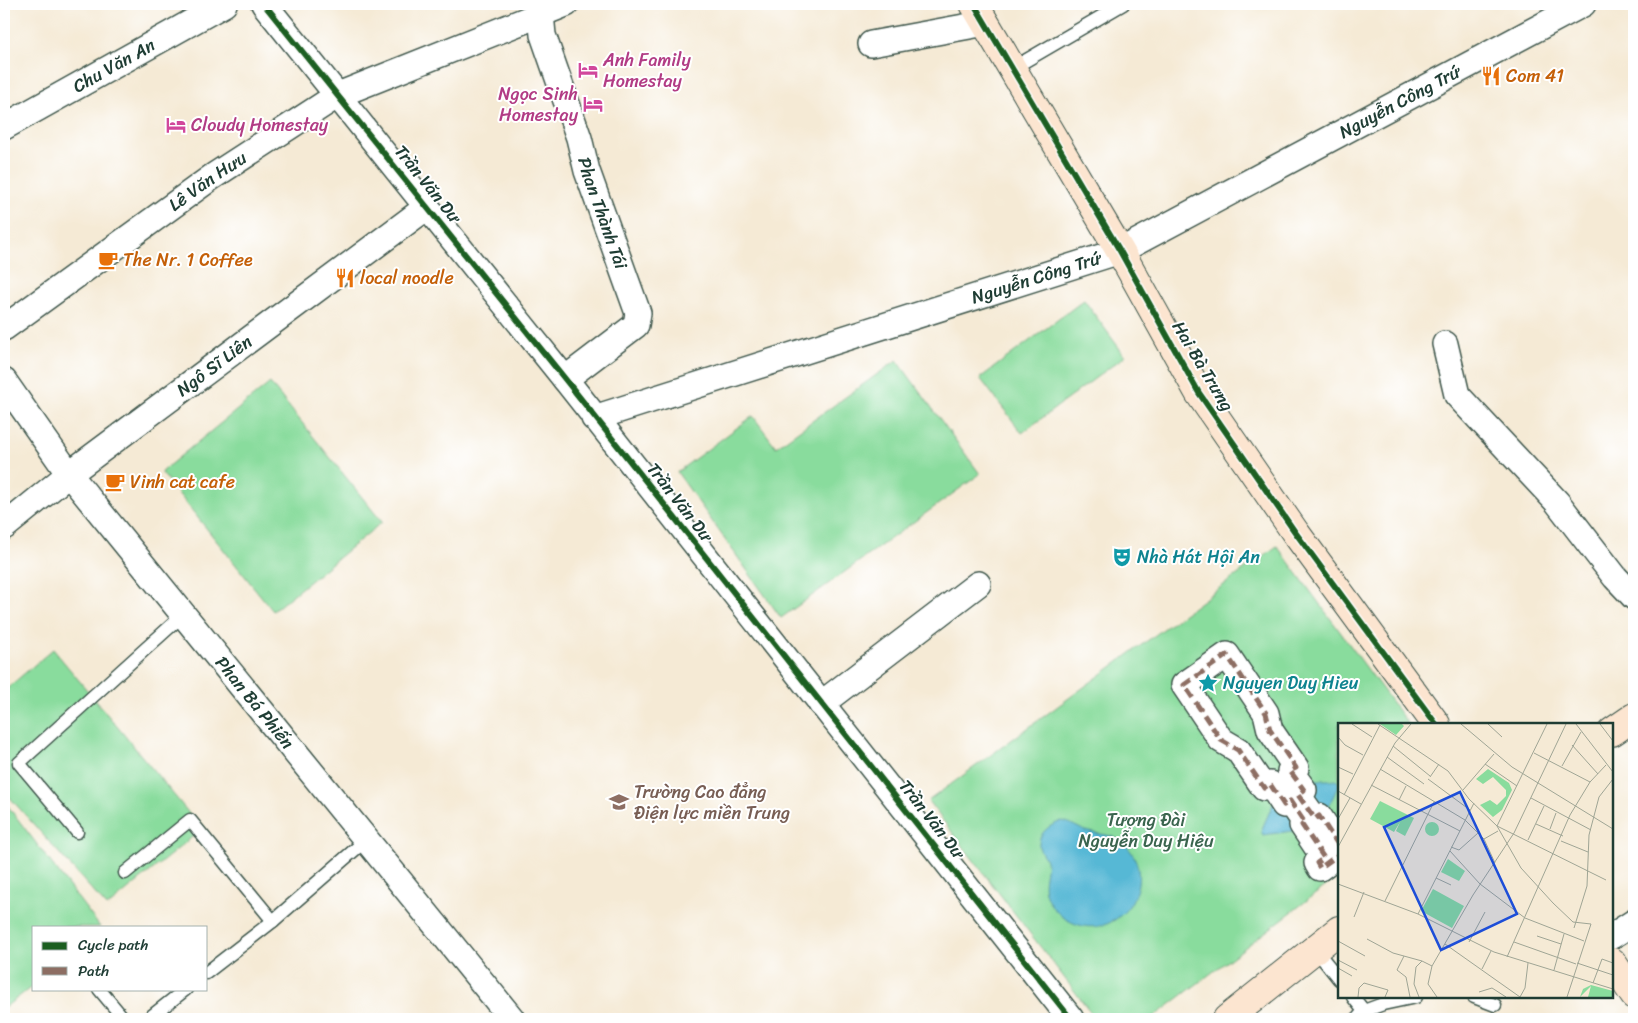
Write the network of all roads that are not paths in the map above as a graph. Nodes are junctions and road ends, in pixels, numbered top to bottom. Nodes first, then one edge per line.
1 (224, 4) edge
2 (264, 4) edge
3 (566, 4) edge
4 (1123, 4) edge
5 (1583, 4) edge
6 (541, 14) junction
7 (980, 14) edge
8 (871, 44) dead end
9 (1013, 68) junction
10 (338, 95) junction
11 (4, 127) edge
12 (427, 207) junction
13 (1120, 251) junction
14 (4, 328) edge
15 (1445, 344) dead end
16 (565, 380) junction
17 (4, 381) edge
18 (594, 418) junction
19 (69, 474) junction
20 (4, 527) edge
21 (978, 584) dead end
22 (1634, 597) edge
23 (183, 615) junction
24 (821, 704) junction
25 (1634, 717) edge
26 (1435, 723) edge
27 (1613, 731) edge
28 (1301, 809) junction
29 (77, 832) dead end
30 (366, 840) junction
31 (1338, 844) edge
32 (1338, 855) edge
33 (125, 873) dead end
34 (273, 921) junction
35 (1634, 922) edge
36 (1338, 931) edge
37 (1613, 935) edge
38 (1315, 949) junction
39 (1613, 964) edge
40 (208, 972) edge
41 (1338, 978) edge
42 (99, 990) edge
43 (185, 990) edge
44 (1634, 995) edge
45 (1353, 998) edge
46 (1411, 998) edge
47 (1477, 998) edge
48 (1495, 1005) dead end
49 (1361, 1015) edge
50 (124, 1019) edge
51 (148, 1019) edge
52 (512, 1019) edge
53 (1071, 1019) edge
54 (1227, 1019) edge

1 - 11 street, Chu Văn An
2 - 10 street, Trần Văn Dư
3 - 6 street, Lê Văn Hưu
4 - 9 lane
5 - 13 street, Nguyễn Công Trứ
6 - 10 street, Lê Văn Hưu
6 - 16 street, Phan Thành Tái
7 - 8 street
7 - 9 street, Hai Bà Trưng
9 - 13 street, Hai Bà Trưng
10 - 12 street, Trần Văn Dư
10 - 14 street, Lê Văn Hưu
12 - 16 street, Trần Văn Dư
12 - 19 street, Ngô Sĩ Liên
13 - 18 street, Nguyễn Công Trứ
13 - 26 street, Hai Bà Trưng
15 - 22 street
16 - 18 street, Trần Văn Dư
17 - 19 street, Phan Bá Phiến
18 - 24 street, Trần Văn Dư
19 - 20 street, Ngô Sĩ Liên
19 - 23 street, Phan Bá Phiến
21 - 24 street
23 - 29 lane
23 - 30 street, Phan Bá Phiến
24 - 53 street, Trần Văn Dư
25 - 27 street
28 - 28 street
28 - 31 street
28 - 32 street
30 - 34 lane
30 - 52 street, Phan Bá Phiến
33 - 34 lane
34 - 40 lane
35 - 37 street
36 - 38 street
38 - 41 lane
38 - 54 street
39 - 44 street
42 - 50 lane
43 - 51 lane
45 - 49 lane
46 - 49 lane
47 - 48 lane

